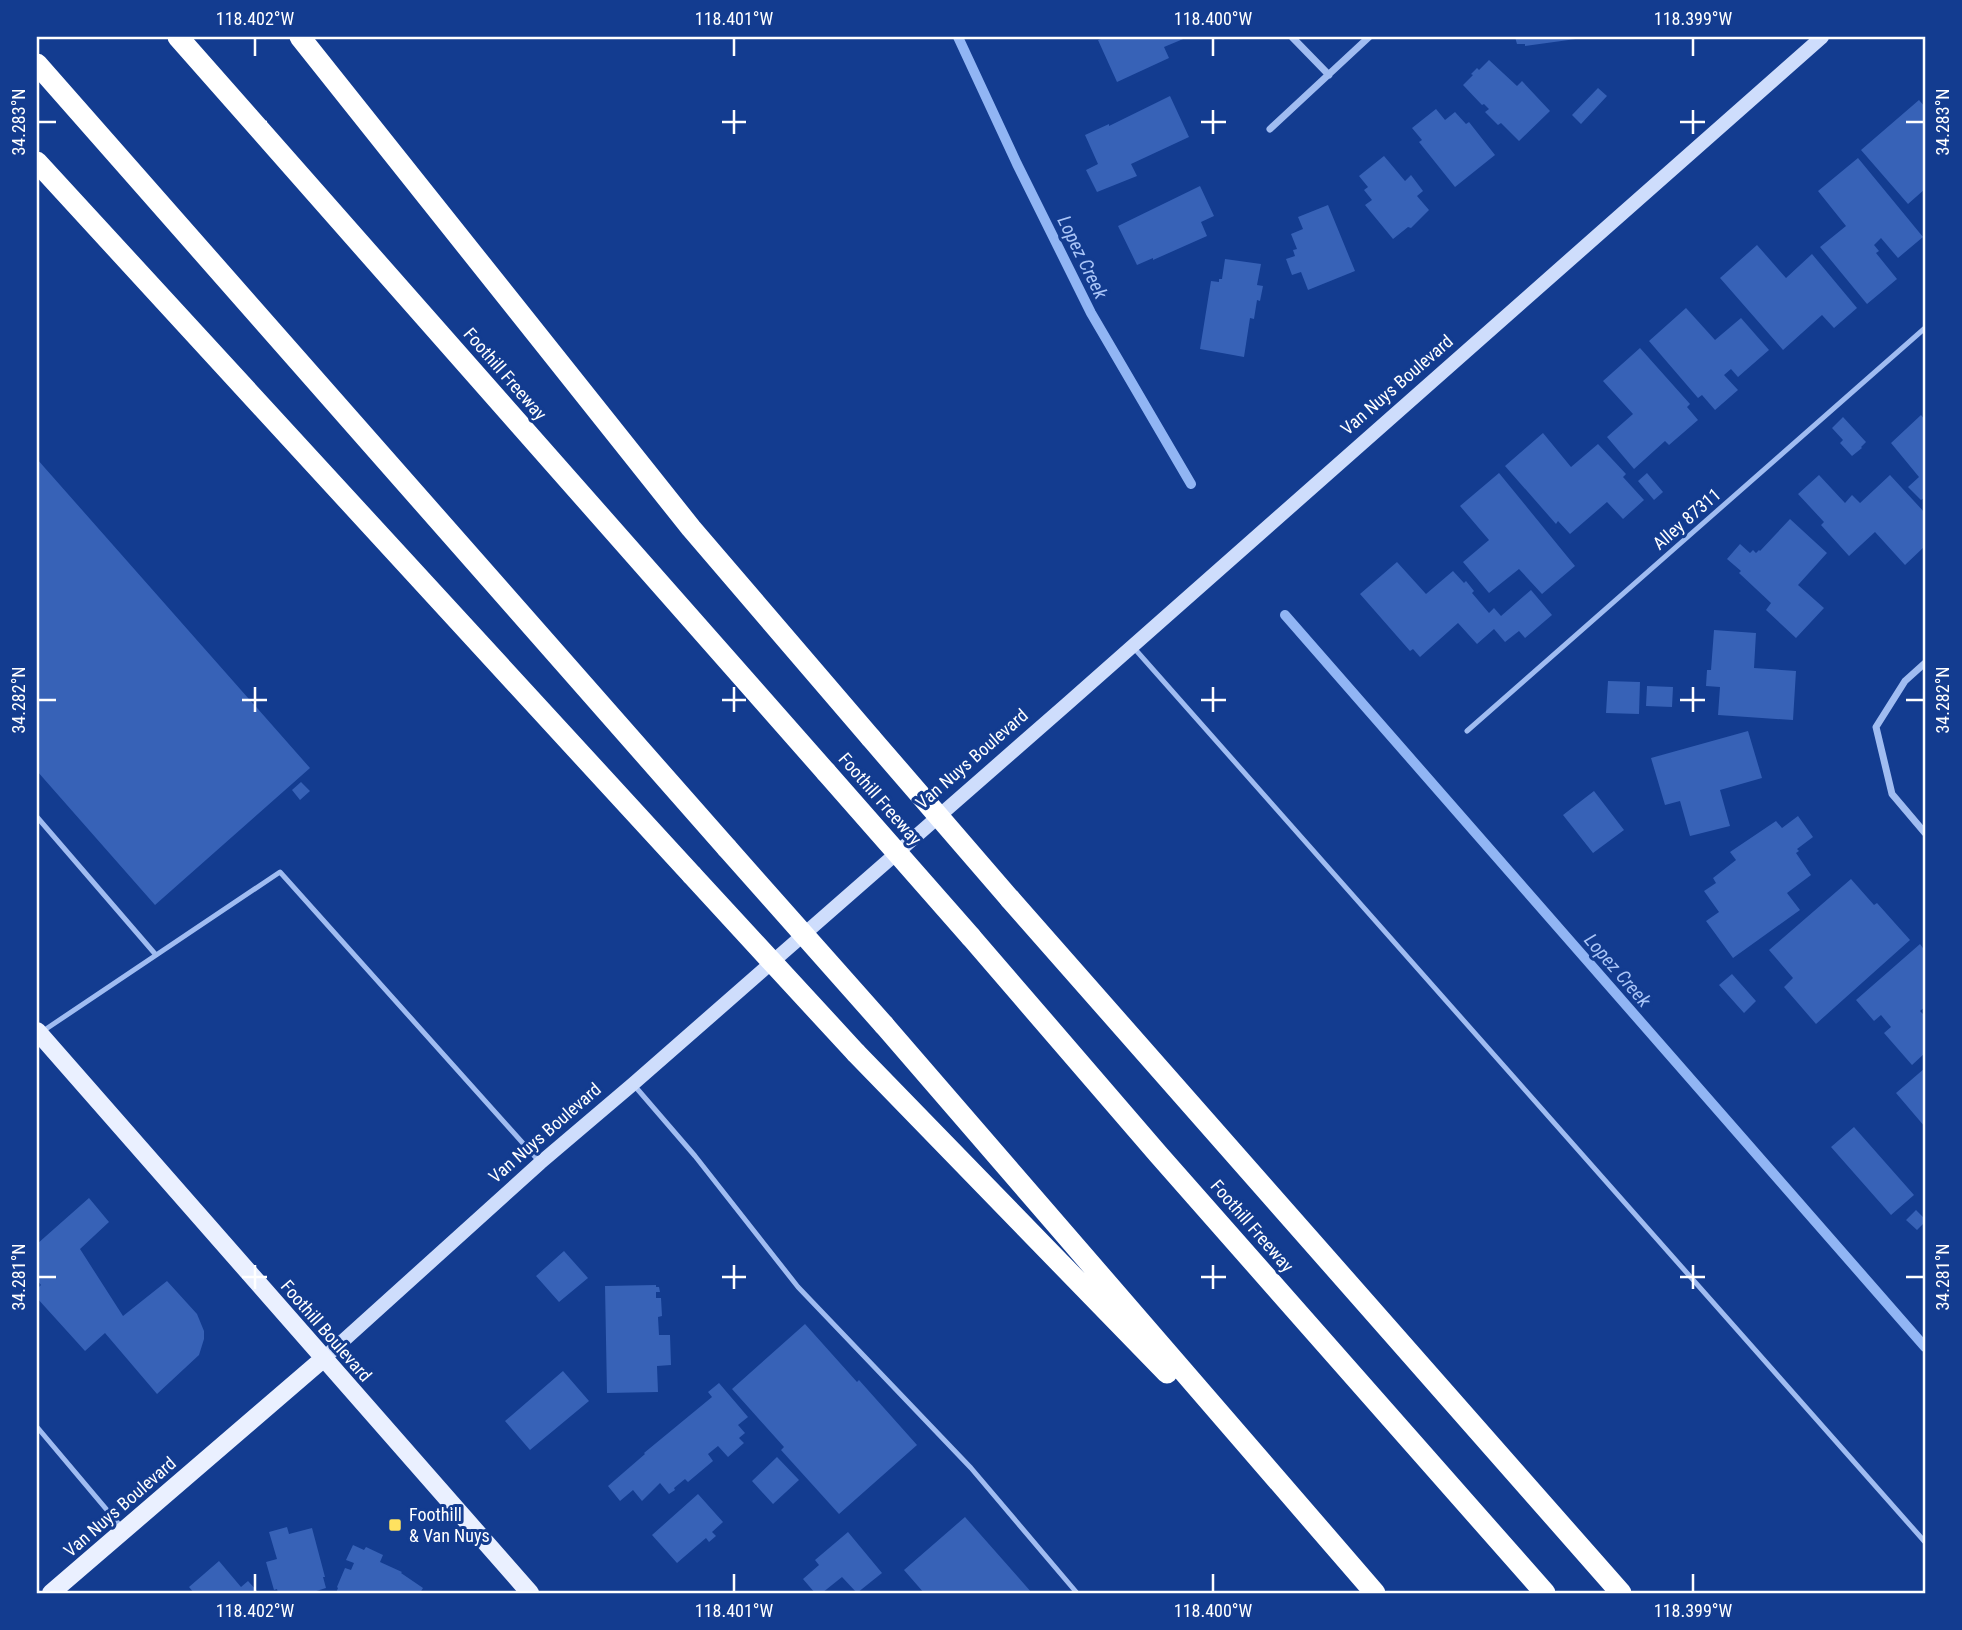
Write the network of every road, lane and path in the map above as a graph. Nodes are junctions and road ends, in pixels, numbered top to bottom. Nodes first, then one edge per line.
1 (178, 37) edge
2 (300, 37) edge
3 (1292, 37) edge
4 (1369, 37) edge
5 (1822, 37) edge
6 (37, 64) edge
7 (1329, 75) junction
8 (1270, 129) dead end
9 (37, 162) edge
10 (1925, 328) edge
11 (1132, 646) junction
12 (1925, 663) edge
13 (1467, 731) dead end
14 (37, 817) edge
15 (1925, 833) edge
16 (156, 955) junction
17 (38, 1033) edge
18 (633, 1084) junction
19 (540, 1163) junction
20 (323, 1359) junction
21 (37, 1427) edge
22 (125, 1531) junction
23 (1323, 1535) junction
24 (1925, 1542) edge
25 (51, 1593) edge
26 (530, 1593) edge
27 (1077, 1593) edge
28 (1375, 1593) edge
29 (1545, 1593) edge
30 (1621, 1593) edge

1 - 29 highway, Foothill Freeway, bridge
2 - 30 highway, bridge
3 - 7 street
4 - 7 street
5 - 11 street, Van Nuys Boulevard
6 - 23 highway, bridge
7 - 8 street
9 - 23 highway, bridge
10 - 13 lane, Alley 87311
11 - 18 street, Van Nuys Boulevard
11 - 24 lane
12 - 15 street
14 - 16 lane
16 - 17 lane
16 - 19 lane
17 - 20 main road, Foothill Boulevard
18 - 19 street, Van Nuys Boulevard
18 - 27 lane
19 - 20 street, Van Nuys Boulevard
20 - 22 main road, Van Nuys Boulevard
20 - 26 main road, Foothill Boulevard
21 - 22 lane
22 - 25 main road, Van Nuys Boulevard
23 - 28 highway

